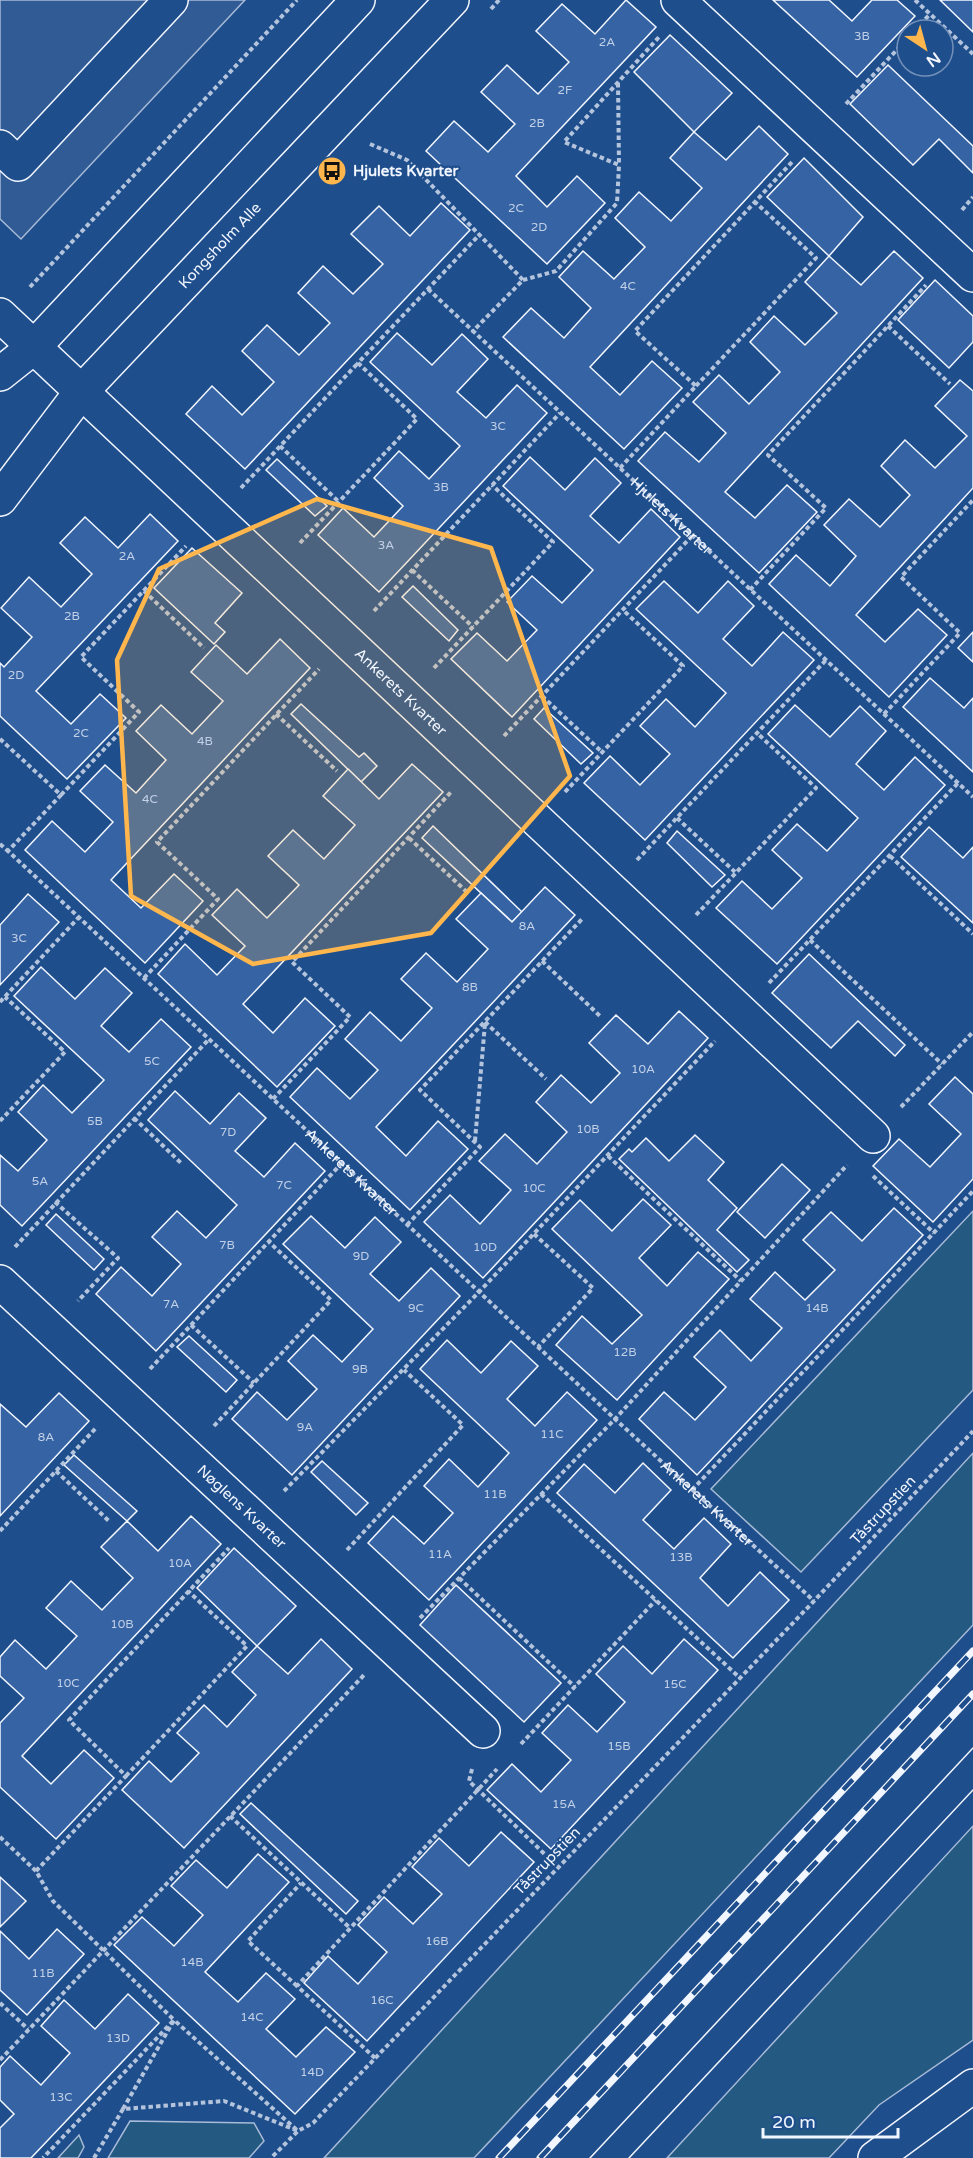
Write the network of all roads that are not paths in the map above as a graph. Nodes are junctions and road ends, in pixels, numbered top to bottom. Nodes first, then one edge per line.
1 (171, 0) edge
2 (358, 0) edge
3 (452, 0) edge
4 (682, 4) edge
5 (0, 147) edge
6 (963, 265) edge
7 (1, 316) edge
8 (34, 347) junction
9 (0, 374) edge
10 (81, 392) junction
11 (0, 499) edge
12 (863, 1147) road end
13 (4, 1268) edge
14 (483, 1731) dead end
15 (973, 2086) edge
16 (875, 2158) edge

1 - 5 street
2 - 8 street
3 - 10 street, Kongsholm Alle
4 - 6 street
7 - 8 street, Ankerets Kvarter
8 - 9 street
8 - 10 street, Ankerets Kvarter
10 - 11 street, Kongsholm Alle
10 - 12 street, Ankerets Kvarter
13 - 14 street, Nøglens Kvarter
15 - 16 street

